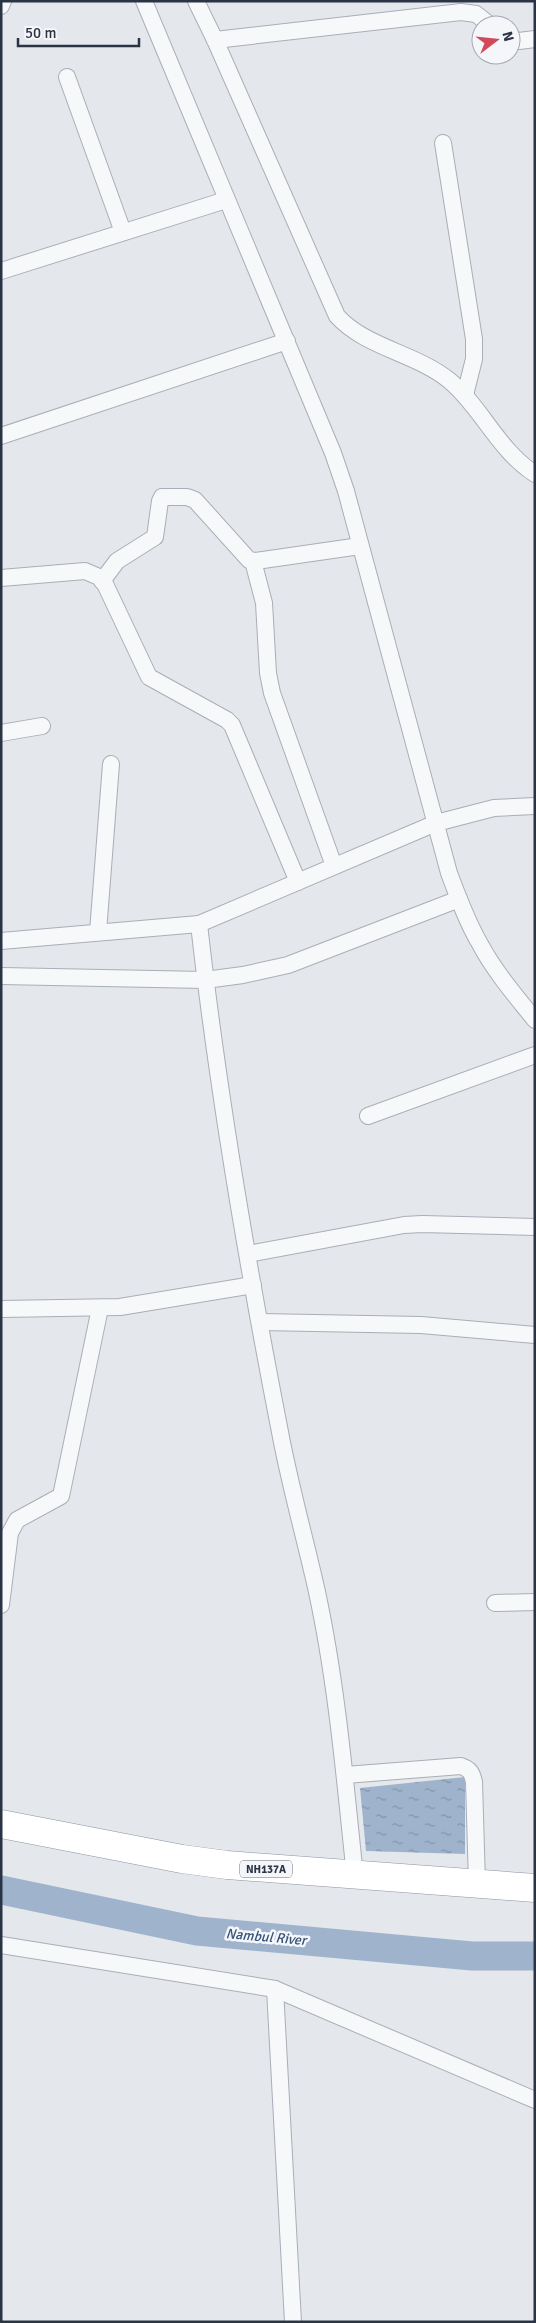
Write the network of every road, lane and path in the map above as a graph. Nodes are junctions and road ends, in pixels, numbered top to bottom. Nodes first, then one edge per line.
1 (4, 1) edge
2 (144, 1) edge
3 (196, 1) edge
4 (1, 6) edge
5 (477, 15) edge
6 (535, 39) edge
7 (215, 40) junction
8 (521, 41) edge
9 (67, 77) dead end
10 (443, 143) dead end
11 (226, 200) junction
12 (123, 232) junction
13 (1, 271) edge
14 (287, 341) junction
15 (465, 395) junction
16 (1, 436) edge
17 (535, 474) edge
18 (360, 546) junction
19 (253, 561) junction
20 (1, 578) edge
21 (102, 581) junction
22 (42, 726) dead end
23 (1, 733) edge
24 (112, 764) dead end
25 (535, 806) edge
26 (436, 823) junction
27 (334, 866) junction
28 (298, 882) junction
29 (460, 899) junction
30 (199, 924) junction
31 (98, 932) junction
32 (1, 941) edge
33 (1, 976) edge
34 (205, 980) junction
35 (535, 1020) edge
36 (535, 1055) edge
37 (368, 1116) dead end
38 (535, 1227) edge
39 (248, 1254) junction
40 (253, 1285) junction
41 (100, 1308) junction
42 (1, 1309) edge
43 (260, 1322) junction
44 (535, 1335) edge
45 (4, 1561) edge
46 (535, 1602) edge
47 (495, 1603) dead end
48 (1, 1605) edge
49 (345, 1775) junction
50 (1, 1824) edge
51 (355, 1876) junction
52 (477, 1883) junction
53 (535, 1888) edge
54 (1, 1945) edge
55 (275, 1989) junction
56 (535, 2100) edge
57 (293, 2322) edge

1 - 4 street
2 - 11 street
3 - 7 street
5 - 7 street
6 - 8 street
7 - 15 street
9 - 12 street
10 - 15 street
11 - 12 street
11 - 14 street
12 - 13 street
14 - 16 street
14 - 18 street
15 - 17 street
18 - 19 street
18 - 26 street
19 - 21 street
19 - 27 street
20 - 21 street
21 - 28 street
22 - 23 street
24 - 31 street
25 - 26 street
26 - 27 street
26 - 29 street
27 - 28 street
28 - 30 street
29 - 34 street
29 - 35 street
30 - 31 street
30 - 34 street
31 - 32 street
33 - 34 street
34 - 39 street
36 - 37 street
38 - 39 street
39 - 40 street
40 - 41 street
40 - 43 street
41 - 42 street
41 - 45 street
43 - 44 street
43 - 49 street
45 - 48 street
46 - 47 street
49 - 51 street
49 - 52 street
50 - 51 highway, NH137A
51 - 52 highway, NH137A
52 - 53 highway, NH137A
54 - 55 street
55 - 56 street
55 - 57 street

